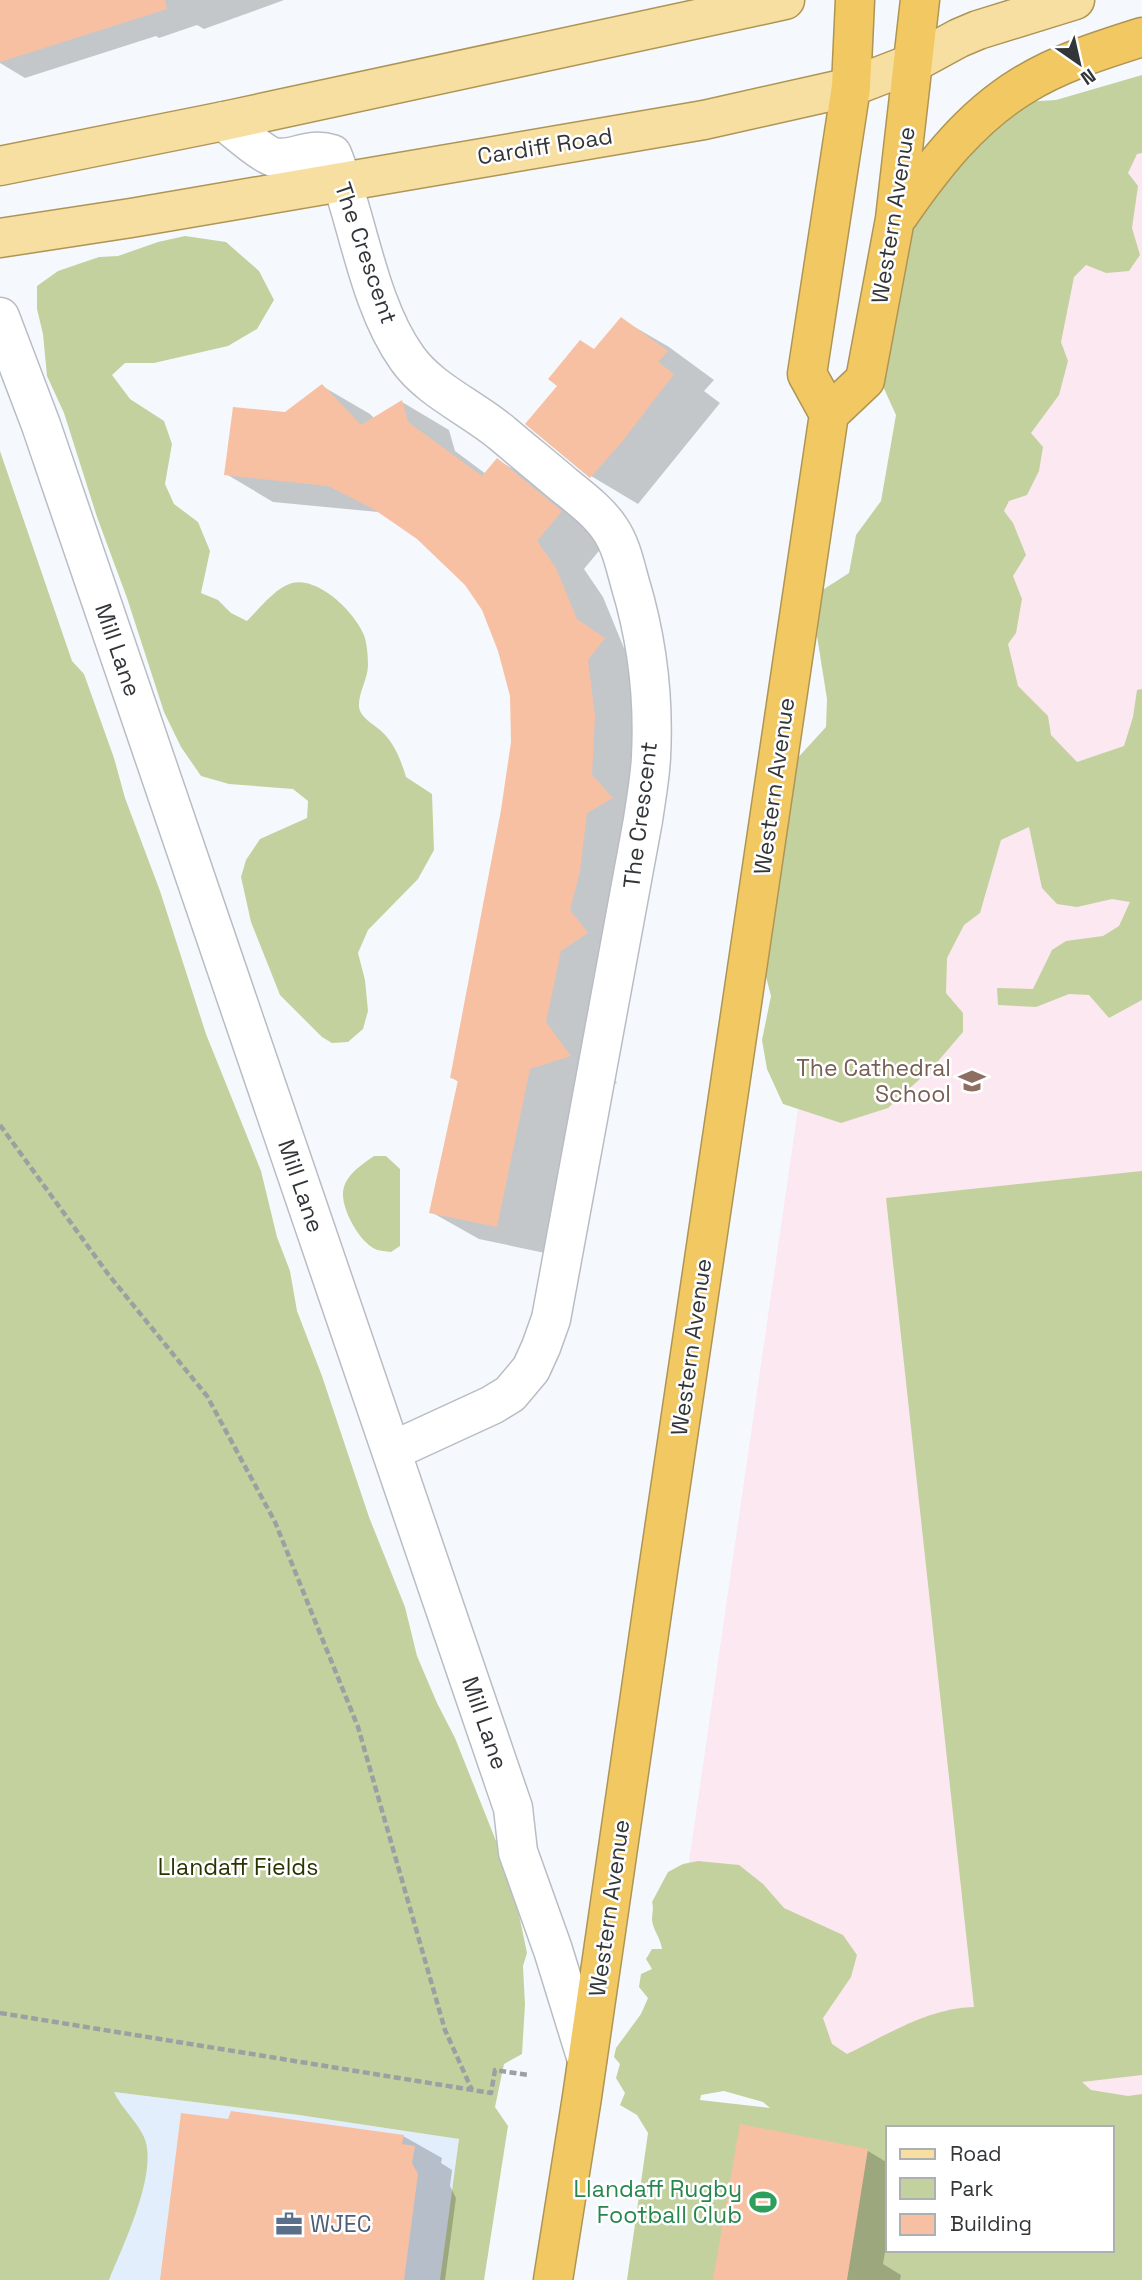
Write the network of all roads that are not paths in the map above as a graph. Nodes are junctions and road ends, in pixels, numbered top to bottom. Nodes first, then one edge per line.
1 (785, 0) edge
2 (855, 0) edge
3 (920, 0) edge
4 (1075, 0) edge
5 (1142, 37) edge
6 (914, 63) junction
7 (850, 87) junction
8 (224, 121) junction
9 (0, 166) edge
10 (343, 181) junction
11 (895, 219) junction
12 (0, 238) edge
13 (0, 317) edge
14 (829, 414) junction
15 (392, 1451) junction
16 (587, 2060) junction
17 (553, 2280) edge

1 - 8 main road
2 - 7 highway
3 - 6 highway, Western Avenue
4 - 6 main road, Cardiff Road
5 - 11 highway
6 - 7 main road, Cardiff Road
6 - 11 highway, Western Avenue
7 - 10 main road, Cardiff Road
7 - 14 highway
8 - 9 main road
8 - 10 street, The Crescent
10 - 12 main road, Cardiff Road
10 - 15 street, The Crescent
11 - 14 highway, Western Avenue
13 - 15 street, Mill Lane
14 - 16 highway, Western Avenue
15 - 16 street, Mill Lane
16 - 17 highway, Western Avenue

